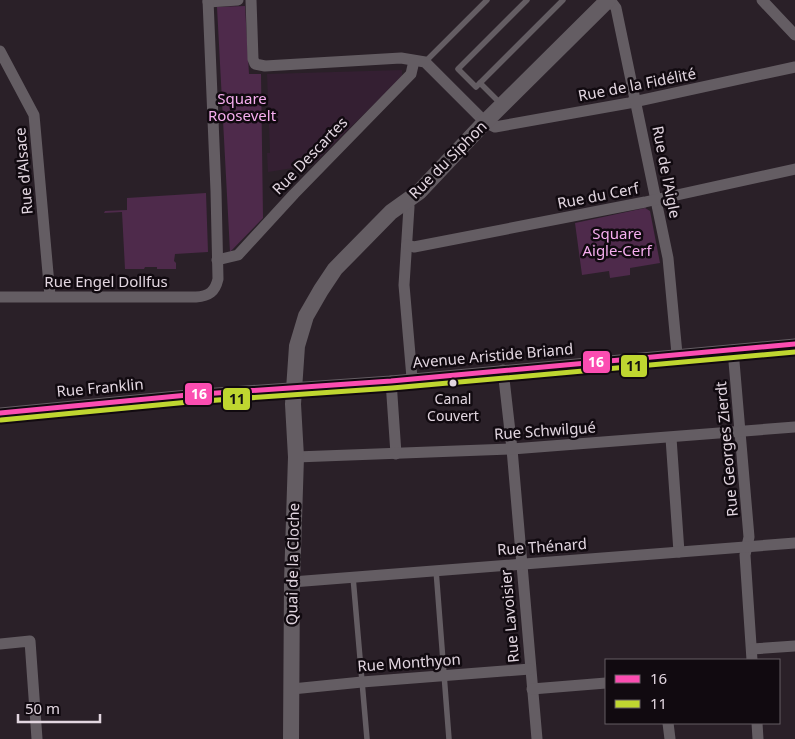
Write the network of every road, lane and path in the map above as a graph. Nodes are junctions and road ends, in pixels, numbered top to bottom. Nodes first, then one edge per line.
1 (238, 0) edge
2 (250, 0) edge
3 (487, 0) edge
4 (527, 0) edge
5 (563, 0) edge
6 (609, 0) edge
7 (762, 0) edge
8 (208, 1) edge
9 (795, 35) edge
10 (0, 51) edge
11 (420, 62) junction
12 (795, 67) edge
13 (480, 83) junction
14 (636, 101) junction
15 (503, 106) junction
16 (481, 118) junction
17 (795, 169) edge
18 (408, 199) junction
19 (655, 200) junction
20 (407, 245) junction
21 (218, 260) junction
22 (50, 296) junction
23 (0, 297) edge
24 (795, 344) edge
25 (734, 350) junction
26 (677, 354) junction
27 (503, 370) junction
28 (412, 378) junction
29 (391, 381) junction
30 (288, 389) junction
31 (222, 394) joint
32 (0, 412) edge
33 (795, 427) edge
34 (741, 432) junction
35 (671, 438) junction
36 (512, 449) junction
37 (396, 454) junction
38 (296, 457) junction
39 (795, 543) edge
40 (747, 546) junction
41 (679, 552) junction
42 (521, 563) junction
43 (436, 570) junction
44 (353, 577) junction
45 (292, 582) junction
46 (0, 644) edge
47 (795, 646) edge
48 (752, 655) edge
49 (530, 669) junction
50 (445, 676) junction
51 (362, 682) junction
52 (605, 683) edge
53 (532, 689) junction
54 (292, 690) junction
55 (668, 724) edge
56 (757, 724) edge
57 (37, 739) edge
58 (291, 739) edge
59 (367, 739) edge
60 (449, 739) edge
61 (537, 739) edge
62 (670, 739) edge
63 (758, 739) edge

1 - 8 street
2 - 11 street
3 - 11 lane, Rue Descartes
4 - 13 lane
5 - 13 lane
6 - 14 street, Rue de l'Aigle
6 - 15 street, Rue du Siphon
7 - 9 street
8 - 21 street
10 - 22 street, Rue d'Alsace
11 - 16 street
11 - 21 street, Rue Descartes
12 - 14 street, Rue de la Fidélité
13 - 15 lane
14 - 16 street, Rue de la Fidélité
14 - 19 street, Rue de l'Aigle
15 - 16 street, Rue du Siphon
16 - 18 street, Rue du Siphon
17 - 19 street, Rue du Cerf
18 - 20 street
18 - 30 street, Rue du Siphon
19 - 20 street, Rue du Cerf
19 - 26 street, Rue de l'Aigle
20 - 28 street
21 - 22 street, Rue Engel Dollfus
22 - 23 street, Rue Engel Dollfus
24 - 25 street, Avenue Aristide Briand
25 - 26 street, Avenue Aristide Briand
25 - 34 street, Rue Georges Zierdt
26 - 27 street, Avenue Aristide Briand
27 - 28 street, Avenue Aristide Briand
27 - 36 street, Rue Lavoisier
28 - 29 street, Avenue Aristide Briand
29 - 30 street, Avenue Aristide Briand
29 - 37 street
30 - 31 street, Avenue Aristide Briand
30 - 38 street, Quai de la Cloche
31 - 32 street, Rue Franklin
33 - 34 street, Rue Schwilgué
34 - 35 street, Rue Schwilgué
34 - 40 street, Rue Georges Zierdt
35 - 36 street, Rue Schwilgué
35 - 41 street
36 - 37 street, Rue Schwilgué
36 - 42 street, Rue Lavoisier
37 - 38 street, Rue Schwilgué
38 - 45 street, Quai de la Cloche
39 - 40 street, Rue Thénard
40 - 41 street, Rue Thénard
40 - 48 street, Rue Georges Zierdt
41 - 42 street, Rue Thénard
42 - 43 street, Rue Thénard
42 - 49 street, Rue Lavoisier
43 - 44 street, Rue Thénard
43 - 50 lane
44 - 45 street, Rue Thénard
44 - 51 lane
45 - 54 street, Quai de la Cloche
46 - 57 street
47 - 48 street
49 - 50 street, Rue Monthyon
49 - 53 street, Rue Lavoisier
50 - 51 street, Rue Monthyon
50 - 60 lane
51 - 54 street, Rue Monthyon
51 - 59 lane
52 - 53 street
53 - 61 street, Rue Lavoisier
54 - 58 street, Quai de la Cloche
55 - 62 street
56 - 63 street

